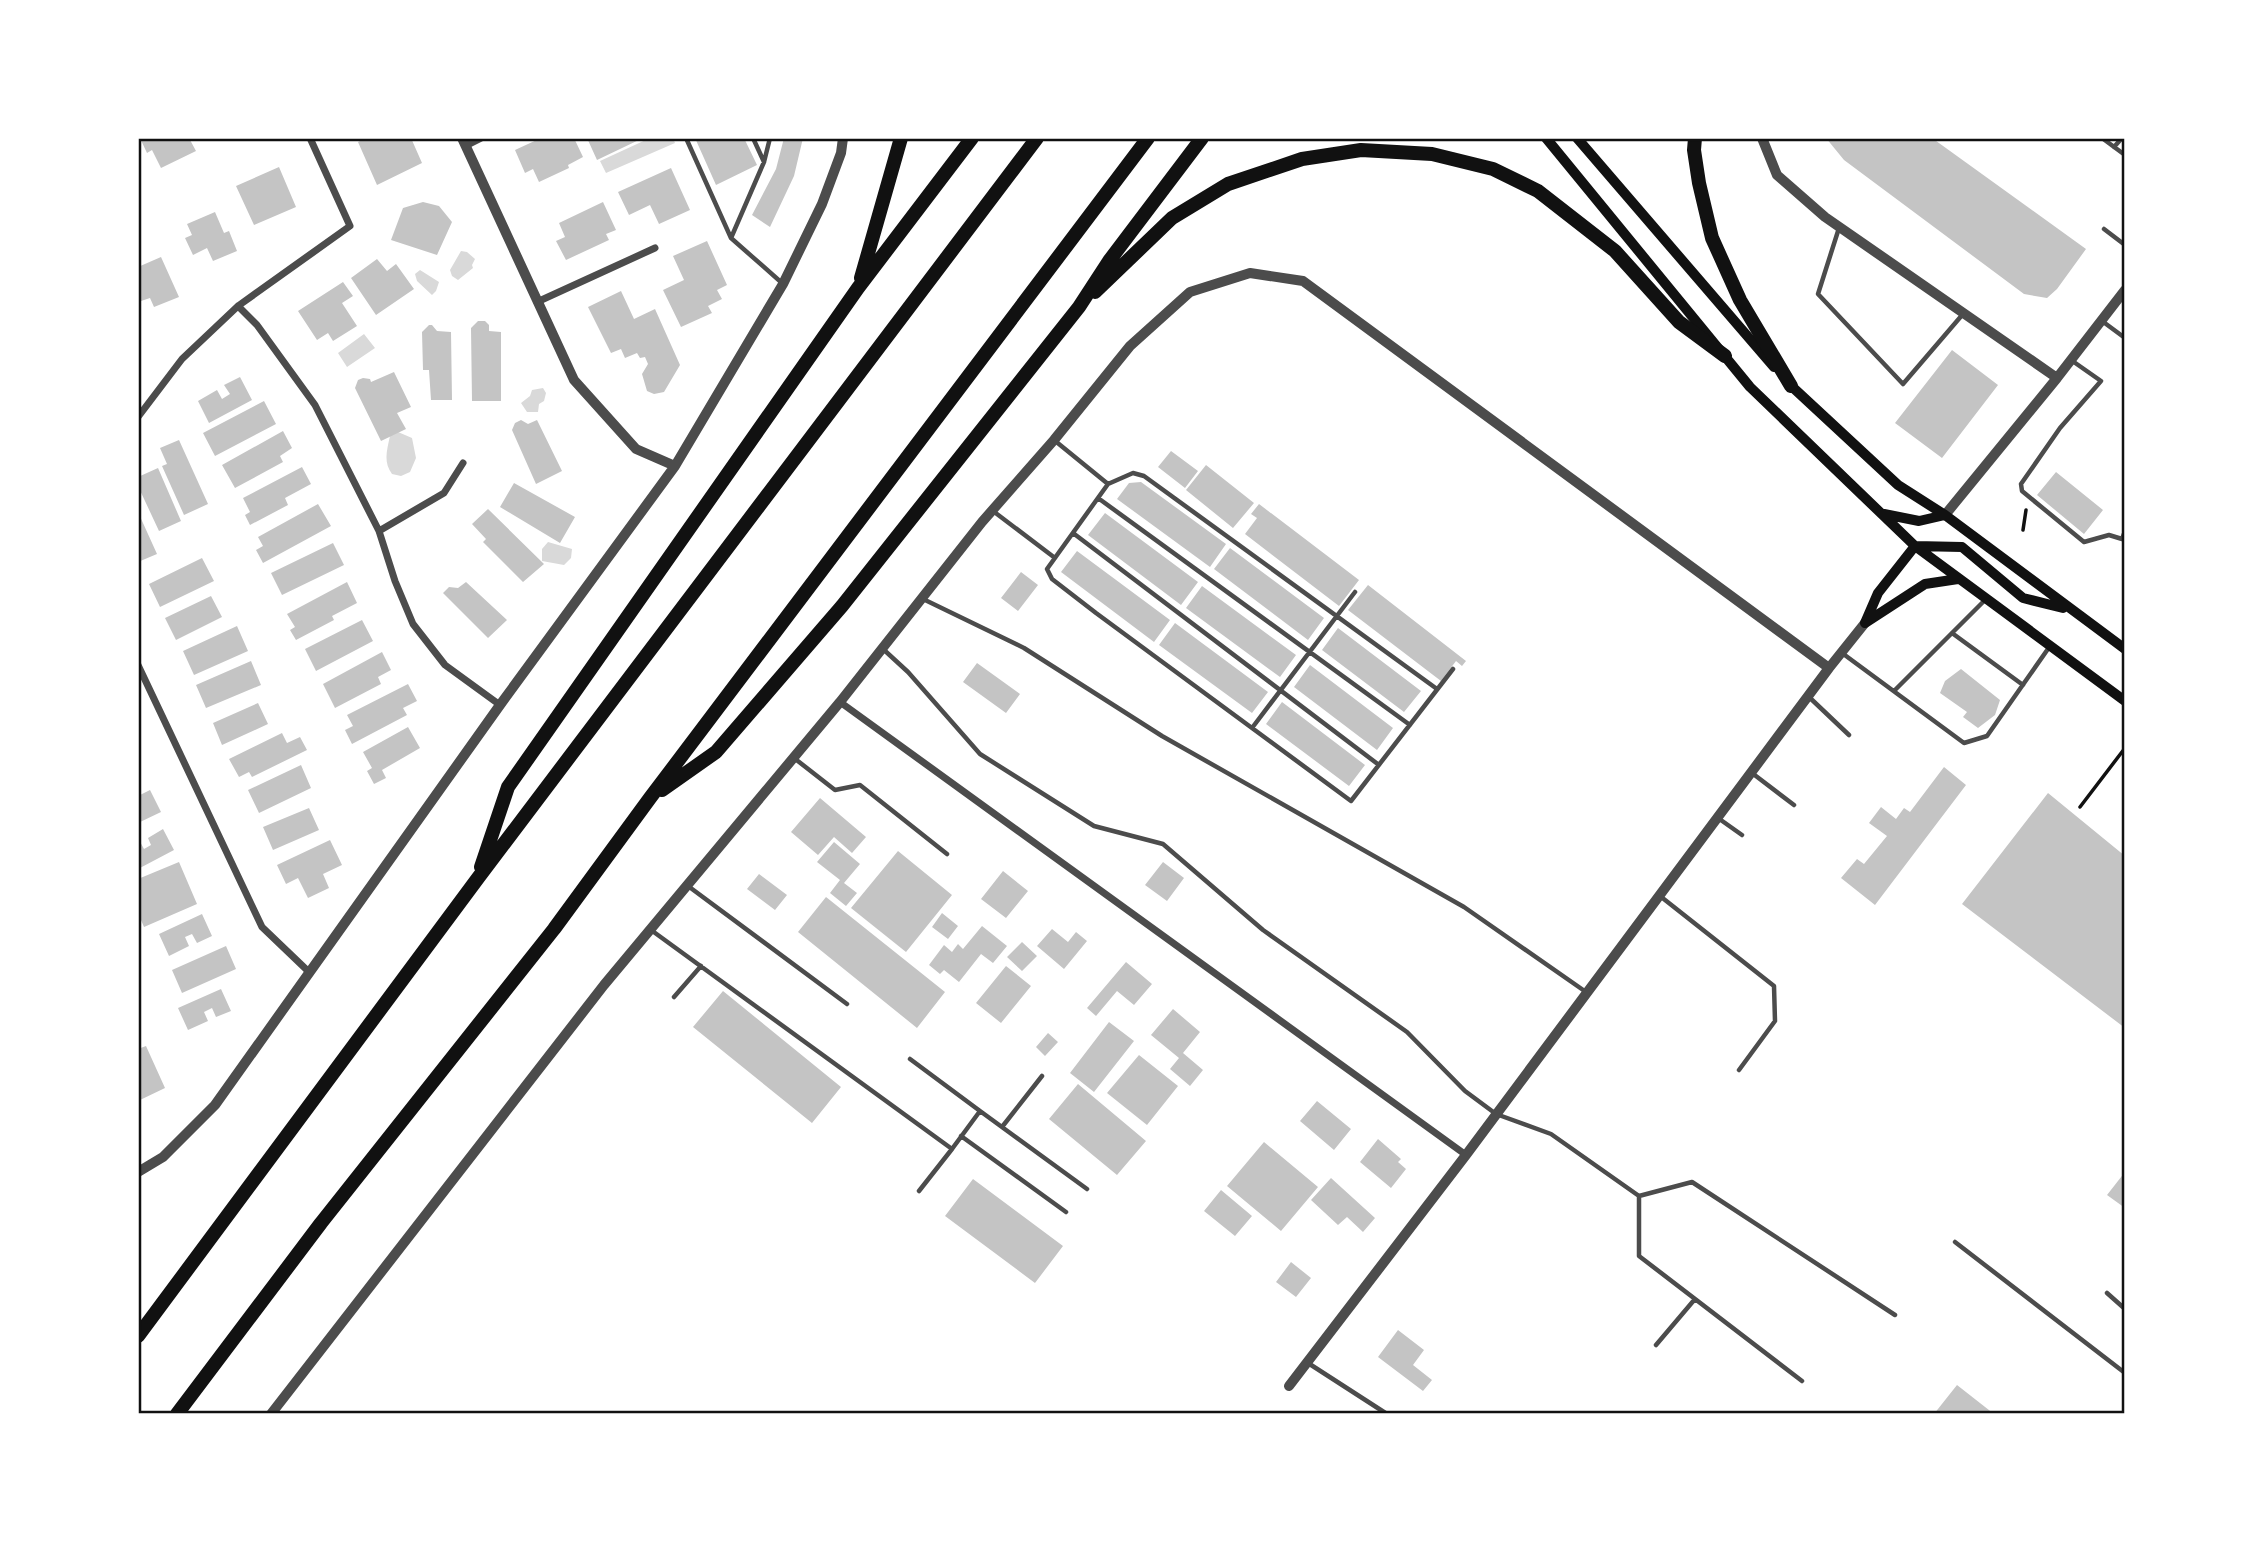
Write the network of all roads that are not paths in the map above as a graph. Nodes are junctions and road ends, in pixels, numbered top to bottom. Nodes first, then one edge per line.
1 (310, 138) edge
2 (481, 138) edge
3 (686, 138) edge
4 (753, 138) edge
5 (770, 138) edge
6 (844, 138) edge
7 (901, 138) edge
8 (972, 138) edge
9 (1037, 138) edge
10 (1148, 138) edge
11 (1202, 138) edge
12 (1546, 138) edge
13 (1577, 138) edge
14 (1695, 138) edge
15 (1762, 138) edge
16 (2102, 138) edge
17 (2122, 138) edge
18 (463, 142) edge
19 (2114, 147) junction
20 (2125, 155) edge
21 (764, 162) junction
22 (1839, 227) junction
23 (2104, 229) dead end
24 (731, 237) junction
25 (2125, 245) edge
26 (655, 248) dead end
27 (783, 284) junction
28 (858, 288) junction
29 (2125, 290) edge
30 (537, 302) junction
31 (238, 306) junction
32 (1079, 307) junction
33 (1963, 313) junction
34 (2101, 321) junction
35 (2125, 338) edge
36 (1725, 356) junction
37 (2071, 360) junction
38 (2057, 378) junction
39 (1791, 386) junction
40 (138, 417) edge
41 (1054, 440) junction
42 (463, 463) dead end
43 (675, 466) junction
44 (1108, 484) junction
45 (1098, 498) junction
46 (992, 511) junction
47 (1884, 514) junction
48 (1945, 515) junction
49 (379, 531) junction
50 (2125, 531) edge
51 (1073, 533) junction
52 (1915, 546) junction
53 (1055, 558) junction
54 (1958, 579) junction
55 (1355, 592) dead end
56 (922, 598) junction
57 (1985, 600) junction
58 (2069, 609) junction
59 (1337, 616) junction
60 (1865, 623) junction
61 (1952, 633) junction
62 (2050, 646) junction
63 (882, 649) junction
64 (2125, 649) edge
65 (1309, 652) junction
66 (1842, 652) junction
67 (138, 665) edge
68 (1829, 668) junction
69 (1453, 670) dead end
70 (2023, 685) junction
71 (1437, 689) junction
72 (1281, 690) junction
73 (1894, 691) junction
74 (1808, 696) junction
75 (2125, 701) edge
76 (840, 702) junction
77 (500, 705) junction
78 (1410, 725) junction
79 (1252, 727) junction
80 (1849, 734) dead end
81 (793, 757) junction
82 (1379, 765) junction
83 (1752, 772) junction
84 (650, 798) junction
85 (1794, 805) dead end
86 (1718, 818) junction
87 (1742, 835) dead end
88 (947, 854) dead end
89 (478, 878) junction
90 (687, 885) junction
91 (1660, 896) junction
92 (651, 929) junction
93 (701, 966) junction
94 (309, 972) junction
95 (1587, 993) junction
96 (674, 997) dead end
97 (847, 1004) dead end
98 (910, 1059) dead end
99 (1739, 1070) dead end
100 (1042, 1076) dead end
101 (980, 1111) junction
102 (1496, 1114) junction
103 (1002, 1127) junction
104 (961, 1136) junction
105 (952, 1149) junction
106 (1466, 1155) junction
107 (138, 1172) edge
108 (1087, 1189) dead end
109 (919, 1191) dead end
110 (1639, 1196) junction
111 (1066, 1212) dead end
112 (1955, 1242) dead end
113 (2107, 1293) dead end
114 (1695, 1299) junction
115 (2125, 1309) edge
116 (1895, 1315) dead end
117 (138, 1336) edge
118 (1656, 1345) dead end
119 (1307, 1363) junction
120 (2125, 1373) edge
121 (1802, 1381) dead end
122 (1289, 1386) dead end
123 (177, 1414) edge
124 (271, 1414) edge
125 (1387, 1414) edge

1 - 31 street
2 - 18 street
3 - 24 lane
4 - 21 lane
5 - 21 lane
6 - 27 street
7 - 28 highway
8 - 28 highway
9 - 89 highway
10 - 84 highway
11 - 32 highway
12 - 36 main road
13 - 39 main road
14 - 39 highway
15 - 22 street
16 - 19 lane
17 - 19 lane
18 - 30 street
19 - 20 lane
21 - 24 lane
22 - 33 street
22 - 33 lane
23 - 25 lane
24 - 27 lane
26 - 30 street
27 - 43 street
28 - 89 highway
29 - 34 street
30 - 43 street
31 - 40 street
31 - 49 street
32 - 36 highway
32 - 84 highway
33 - 38 street
34 - 35 lane
34 - 37 street
36 - 47 main road
37 - 38 street
37 - 50 lane
38 - 48 street
39 - 48 main road
41 - 44 lane
41 - 46 street
41 - 68 street
42 - 49 street
43 - 77 street
44 - 45 lane
44 - 59 lane
45 - 51 lane
45 - 65 lane
46 - 53 lane
46 - 56 street
47 - 48 main road
47 - 52 main road
48 - 58 main road
49 - 77 street
51 - 53 lane
51 - 72 lane
52 - 54 main road
52 - 58 main road
52 - 60 main road
53 - 79 lane
54 - 57 main road
54 - 60 main road
55 - 59 lane
56 - 63 street
56 - 95 lane
57 - 61 lane
57 - 62 main road
58 - 64 main road
59 - 65 lane
59 - 71 lane
60 - 66 street
61 - 70 lane
61 - 73 lane
62 - 70 lane
62 - 75 main road
63 - 76 street
63 - 102 lane
65 - 72 lane
65 - 78 lane
66 - 68 street
66 - 73 lane
67 - 94 street
68 - 74 street
69 - 71 lane
70 - 73 lane
71 - 78 lane
72 - 79 lane
72 - 82 lane
74 - 80 lane
74 - 83 street
76 - 81 street
76 - 106 street
77 - 94 street
78 - 82 lane
79 - 82 lane
81 - 88 lane
81 - 90 street
83 - 85 lane
83 - 86 street
84 - 123 highway
86 - 87 lane
86 - 91 street
89 - 117 highway
90 - 92 street
90 - 97 lane
91 - 95 street
91 - 99 lane
92 - 93 lane
92 - 124 street
93 - 96 lane
93 - 105 lane
94 - 107 street
95 - 102 street
98 - 101 lane
100 - 103 lane
101 - 103 lane
101 - 104 lane
102 - 106 street
102 - 110 lane
103 - 108 lane
104 - 105 lane
104 - 111 lane
105 - 109 lane
106 - 119 street
110 - 114 lane
110 - 116 lane
112 - 120 lane
113 - 115 lane
114 - 118 lane
114 - 121 lane
119 - 122 street
119 - 125 lane

